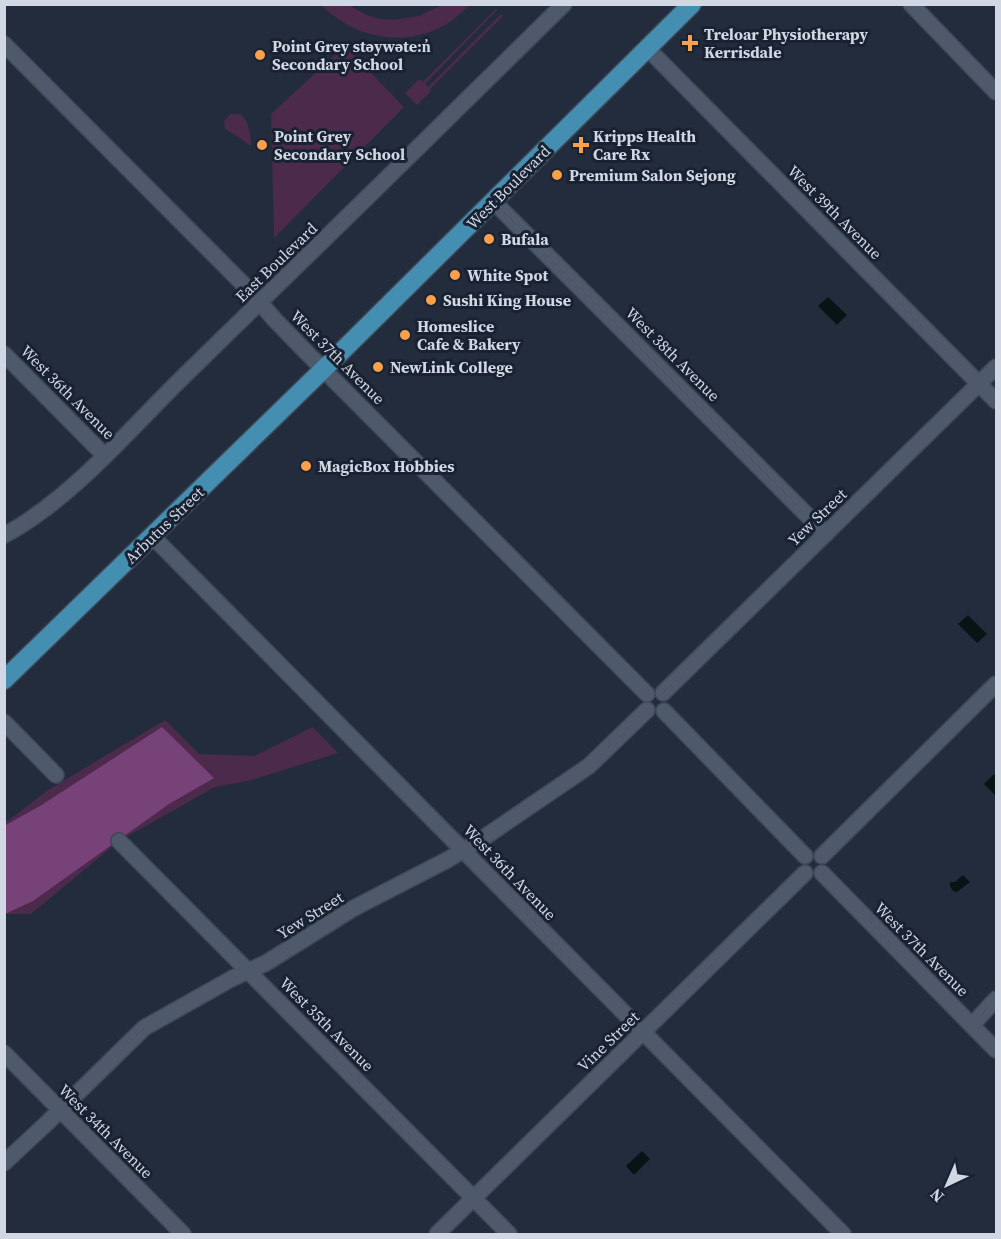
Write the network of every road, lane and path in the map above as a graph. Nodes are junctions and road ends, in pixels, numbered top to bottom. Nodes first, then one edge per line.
1 (564, 4) edge
2 (692, 4) edge
3 (911, 4) edge
4 (4, 44) edge
5 (648, 49) junction
6 (996, 92) edge
7 (494, 201) junction
8 (260, 302) junction
9 (4, 354) edge
10 (996, 367) edge
11 (324, 369) junction
12 (979, 384) junction
13 (996, 401) edge
14 (105, 456) junction
15 (826, 534) junction
16 (4, 535) edge
17 (152, 536) junction
18 (4, 680) edge
19 (996, 684) edge
20 (663, 693) junction
21 (648, 694) junction
22 (647, 710) junction
23 (664, 711) junction
24 (4, 722) edge
25 (56, 775) dead end
26 (119, 841) dead end
27 (464, 850) junction
28 (805, 856) junction
29 (822, 856) junction
30 (805, 873) junction
31 (822, 873) junction
32 (249, 971) junction
33 (996, 999) edge
34 (972, 1025) junction
35 (643, 1032) junction
36 (996, 1050) edge
37 (4, 1053) edge
38 (60, 1110) junction
39 (4, 1163) edge
40 (473, 1198) junction
41 (183, 1234) edge
42 (437, 1234) edge
43 (509, 1234) edge
44 (843, 1234) edge

1 - 8 street, East Boulevard
2 - 5 main road, West Boulevard
3 - 6 street
4 - 8 street, West 37th Avenue
5 - 7 main road, West Boulevard
5 - 12 street, West 39th Avenue
7 - 11 main road, West Boulevard
7 - 15 street, West 38th Avenue
8 - 11 street, West 37th Avenue
8 - 14 street, East Boulevard
9 - 14 street, West 36th Avenue
10 - 12 street, Yew Street
11 - 17 main road, Arbutus Street
11 - 21 street, West 37th Avenue
12 - 13 street, West 39th Avenue
12 - 15 street, Yew Street
14 - 16 street, East Boulevard
15 - 20 street, Yew Street
17 - 18 main road, Arbutus Street
17 - 27 street, West 36th Avenue
19 - 29 street
20 - 21 street
20 - 23 street
21 - 22 street
22 - 23 street
22 - 27 street, Yew Street
23 - 28 street
24 - 25 street
26 - 32 street, West 35th Avenue
27 - 32 street, Yew Street
27 - 35 street, West 36th Avenue
28 - 29 street
28 - 30 street
29 - 31 street
30 - 31 street
30 - 35 street, Vine Street
31 - 34 street, West 37th Avenue
32 - 38 street, Yew Street
32 - 40 street, West 35th Avenue
33 - 34 street
34 - 36 street, West 37th Avenue
35 - 40 street, Vine Street
35 - 44 street, West 36th Avenue
37 - 38 street, West 34th Avenue
38 - 39 street, Yew Street
38 - 41 street, West 34th Avenue
40 - 42 street, Vine Street
40 - 43 street, West 35th Avenue

